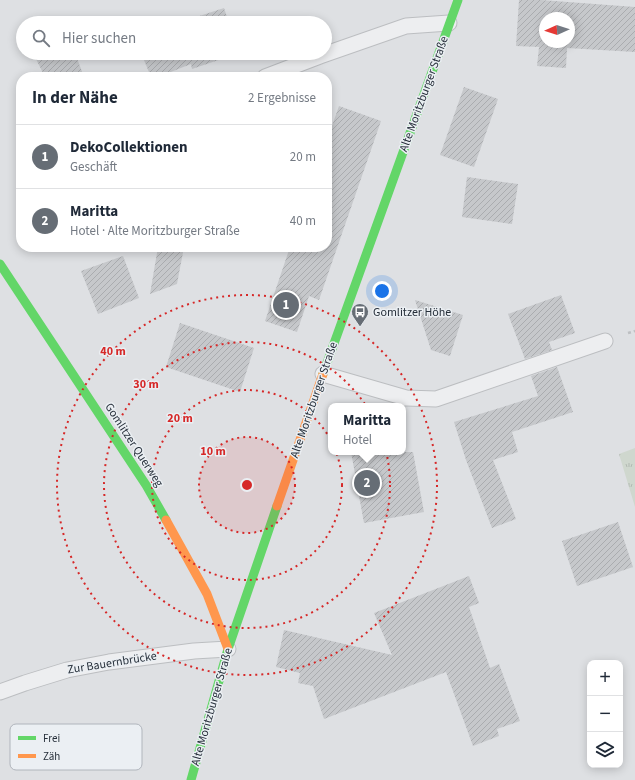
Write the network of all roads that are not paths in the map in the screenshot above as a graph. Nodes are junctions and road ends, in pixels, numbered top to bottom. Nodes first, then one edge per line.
1 (458, 0) edge
2 (449, 23) junction
3 (332, 52) edge
4 (310, 60) edge
5 (279, 72) edge
6 (0, 264) edge
7 (605, 341) dead end
8 (323, 374) junction
9 (228, 649) junction
10 (0, 692) edge
11 (191, 780) edge

1 - 2 main road, Alte Moritzburger Straße
2 - 3 lane, Alte Moritzburger Straße
2 - 8 main road, Alte Moritzburger Straße
4 - 5 lane, Alte Moritzburger Straße
6 - 9 main road, Gomlitzer Querweg
7 - 8 lane
8 - 9 main road, Alte Moritzburger Straße
9 - 10 lane, Zur Bauernbrücke
9 - 11 main road, Alte Moritzburger Straße

